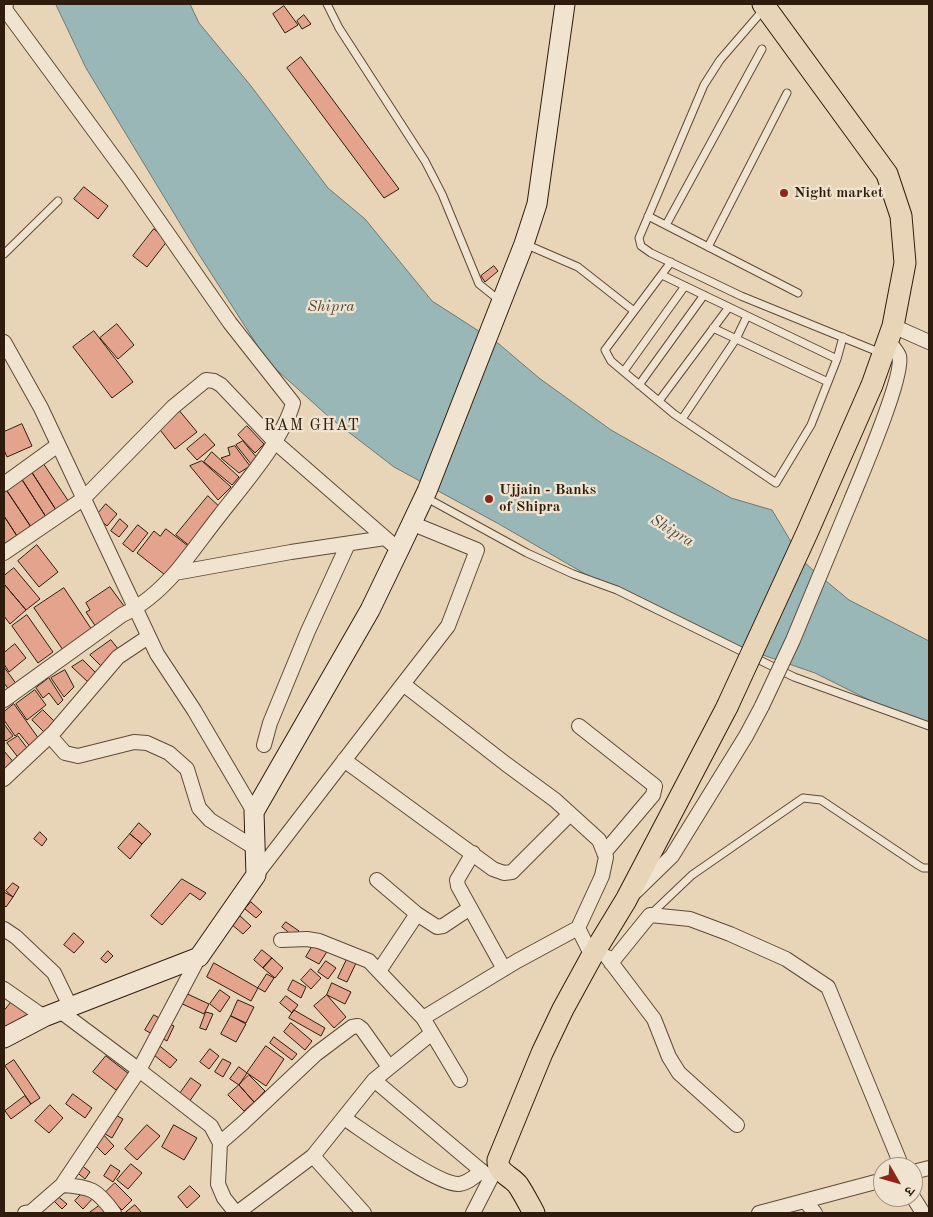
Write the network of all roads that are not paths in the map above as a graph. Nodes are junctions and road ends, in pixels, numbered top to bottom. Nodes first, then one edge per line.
1 (5, 4) edge
2 (327, 4) edge
3 (565, 4) edge
4 (765, 5) edge
5 (4, 8) edge
6 (762, 48) dead end
7 (787, 93) dead end
8 (58, 201) dead end
9 (648, 216) junction
10 (666, 226) junction
11 (524, 244) junction
12 (708, 247) junction
13 (4, 254) edge
14 (671, 262) junction
15 (662, 275) junction
16 (685, 286) junction
17 (798, 293) dead end
18 (704, 295) junction
19 (729, 307) junction
20 (499, 308) junction
21 (634, 310) junction
22 (747, 316) junction
23 (713, 328) junction
24 (843, 337) junction
25 (736, 339) junction
26 (888, 340) junction
27 (4, 342) edge
28 (929, 342) edge
29 (836, 358) junction
30 (624, 372) junction
31 (828, 382) junction
32 (639, 385) junction
33 (659, 402) junction
34 (682, 419) junction
35 (275, 442) junction
36 (58, 445) junction
37 (4, 484) edge
38 (426, 493) junction
39 (83, 499) junction
40 (411, 523) junction
41 (385, 538) junction
42 (348, 544) junction
43 (400, 550) junction
44 (4, 553) edge
45 (175, 573) junction
46 (135, 609) junction
47 (148, 637) junction
48 (403, 684) junction
49 (4, 700) edge
50 (579, 726) dead end
51 (929, 726) edge
52 (50, 736) junction
53 (264, 745) dead end
54 (344, 760) junction
55 (4, 779) edge
56 (254, 812) junction
57 (570, 814) junction
58 (255, 848) junction
59 (604, 852) junction
60 (473, 853) junction
61 (929, 868) edge
62 (256, 875) junction
63 (377, 880) dead end
64 (626, 900) junction
65 (470, 908) junction
66 (417, 914) junction
67 (650, 915) junction
68 (578, 928) junction
69 (4, 929) edge
70 (281, 940) dead end
71 (601, 955) junction
72 (199, 957) junction
73 (504, 969) junction
74 (380, 971) junction
75 (4, 989) edge
76 (58, 1012) junction
77 (423, 1018) junction
78 (432, 1033) junction
79 (4, 1038) edge
80 (389, 1066) junction
81 (139, 1070) junction
82 (374, 1080) junction
83 (460, 1080) dead end
84 (344, 1118) junction
85 (737, 1125) dead end
86 (220, 1143) junction
87 (313, 1156) junction
88 (898, 1157) edge
89 (493, 1171) junction
90 (873, 1183) edge
91 (62, 1185) junction
92 (805, 1201) junction
93 (767, 1212) edge
94 (26, 1213) edge
95 (114, 1213) edge
96 (236, 1213) edge
97 (364, 1213) edge
98 (473, 1213) edge
99 (520, 1213) edge
100 (534, 1213) edge
101 (815, 1213) edge

1 - 5 street
2 - 20 lane
3 - 11 main road
4 - 9 lane
4 - 26 main road
5 - 35 street
6 - 10 lane
7 - 12 lane
8 - 13 lane
9 - 10 lane
9 - 14 lane
10 - 12 lane
11 - 20 main road
11 - 21 lane
12 - 17 lane
14 - 15 lane
14 - 24 lane
15 - 16 lane
15 - 21 lane
16 - 18 lane
16 - 30 lane
18 - 19 lane
18 - 32 lane
19 - 22 lane
19 - 23 lane
20 - 38 main road
21 - 30 lane
22 - 25 lane
22 - 29 lane
23 - 25 lane
23 - 33 lane
24 - 26 lane
24 - 29 lane
25 - 31 lane
25 - 34 lane
26 - 28 street
26 - 64 main road, bridge
26 - 64 street, bridge
27 - 36 street
29 - 31 lane
30 - 32 lane
31 - 34 lane
32 - 33 lane
33 - 34 lane
35 - 39 street
35 - 41 street
35 - 45 street
36 - 37 street
36 - 39 street
38 - 40 main road
38 - 51 lane
39 - 44 street
39 - 46 street
40 - 43 main road
40 - 48 street
41 - 42 street
41 - 43 street
42 - 45 street
42 - 53 street
43 - 56 main road
45 - 46 street
46 - 47 street
46 - 49 street
47 - 52 street
47 - 56 street
48 - 54 street
48 - 57 street
50 - 59 street
52 - 55 street
52 - 58 street
54 - 60 street
54 - 62 street
56 - 58 main road
57 - 59 street
57 - 60 street
58 - 62 main road
59 - 68 street
60 - 65 street
61 - 67 lane
62 - 72 main road
63 - 66 street
64 - 71 main road
65 - 66 street
65 - 73 street
66 - 74 street
67 - 71 street
67 - 88 street
68 - 71 street
68 - 73 street
69 - 76 street
70 - 74 street
71 - 85 street
71 - 89 main road
72 - 76 main road
72 - 81 street
73 - 77 street
74 - 77 street
75 - 76 street
76 - 79 main road
76 - 81 street
77 - 78 street
78 - 80 street
78 - 83 street
80 - 82 street
80 - 86 street
81 - 86 street
81 - 91 street
82 - 84 street
82 - 89 street
84 - 87 street
84 - 89 street
86 - 96 street
87 - 96 street
87 - 97 street
89 - 98 street
89 - 99 main road
89 - 100 main road
90 - 92 street
91 - 94 street
91 - 95 street
92 - 93 street
92 - 101 street

